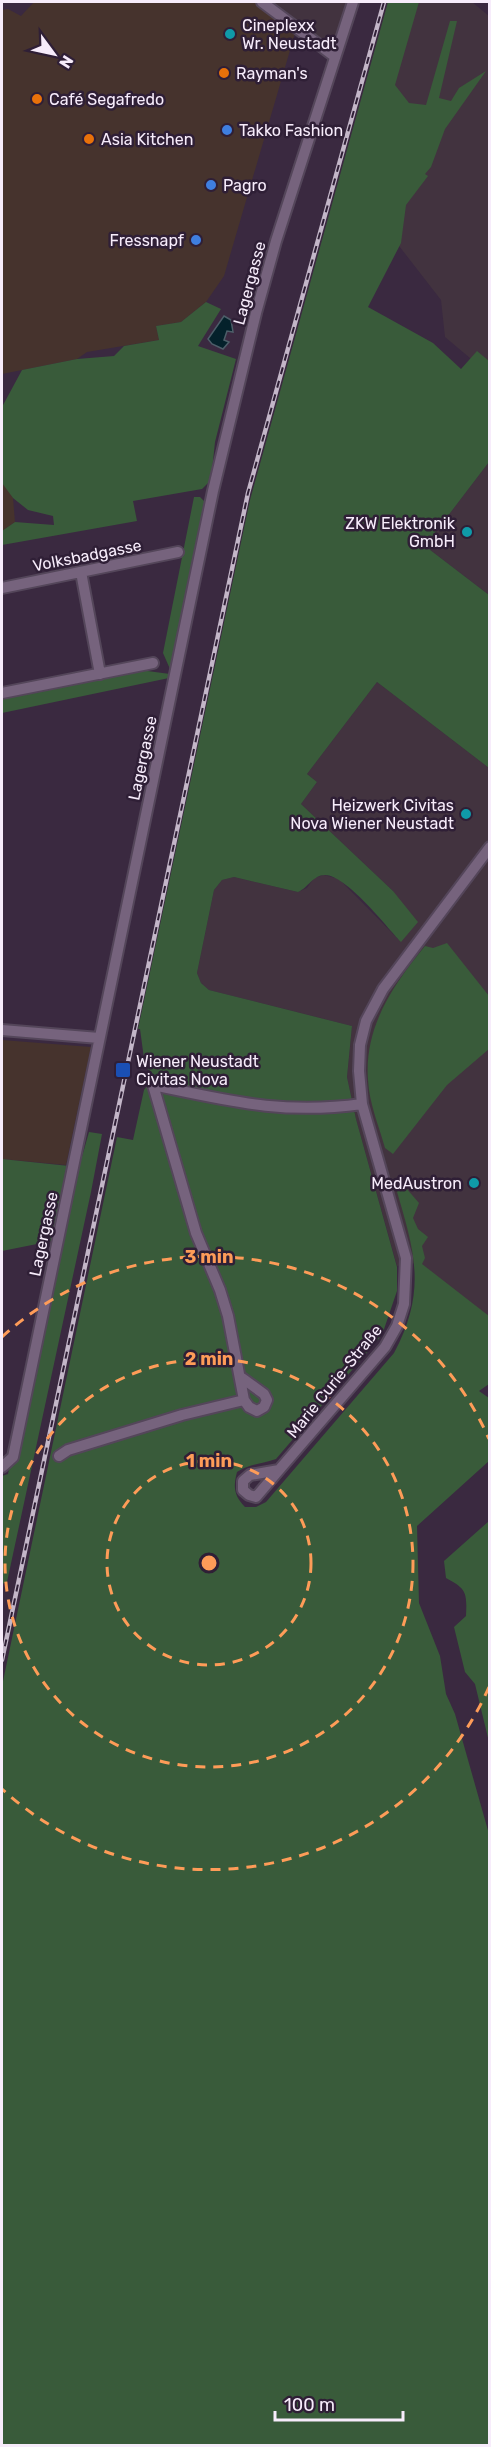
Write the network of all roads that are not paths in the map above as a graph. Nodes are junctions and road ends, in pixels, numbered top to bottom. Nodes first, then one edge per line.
1 (262, 2) edge
2 (353, 2) edge
3 (334, 56) junction
4 (178, 552) dead end
5 (81, 572) junction
6 (2, 588) edge
7 (153, 663) dead end
8 (100, 674) junction
9 (2, 693) edge
10 (489, 847) edge
11 (2, 1030) edge
12 (99, 1038) junction
13 (362, 1104) junction
14 (242, 1378) junction
15 (244, 1400) junction
16 (59, 1456) dead end
17 (2, 1467) edge
18 (279, 1470) dead end

1 - 3 street
2 - 3 street, Lagergasse
3 - 12 street, Lagergasse
4 - 5 street, Volksbadgasse
5 - 6 street, Volksbadgasse
5 - 8 street
7 - 8 street
8 - 9 street
10 - 13 street, Marie Curie-Straße
11 - 12 street
12 - 17 street, Lagergasse
13 - 14 street
13 - 18 street, Marie Curie-Straße
14 - 15 street
14 - 15 street
15 - 16 street

